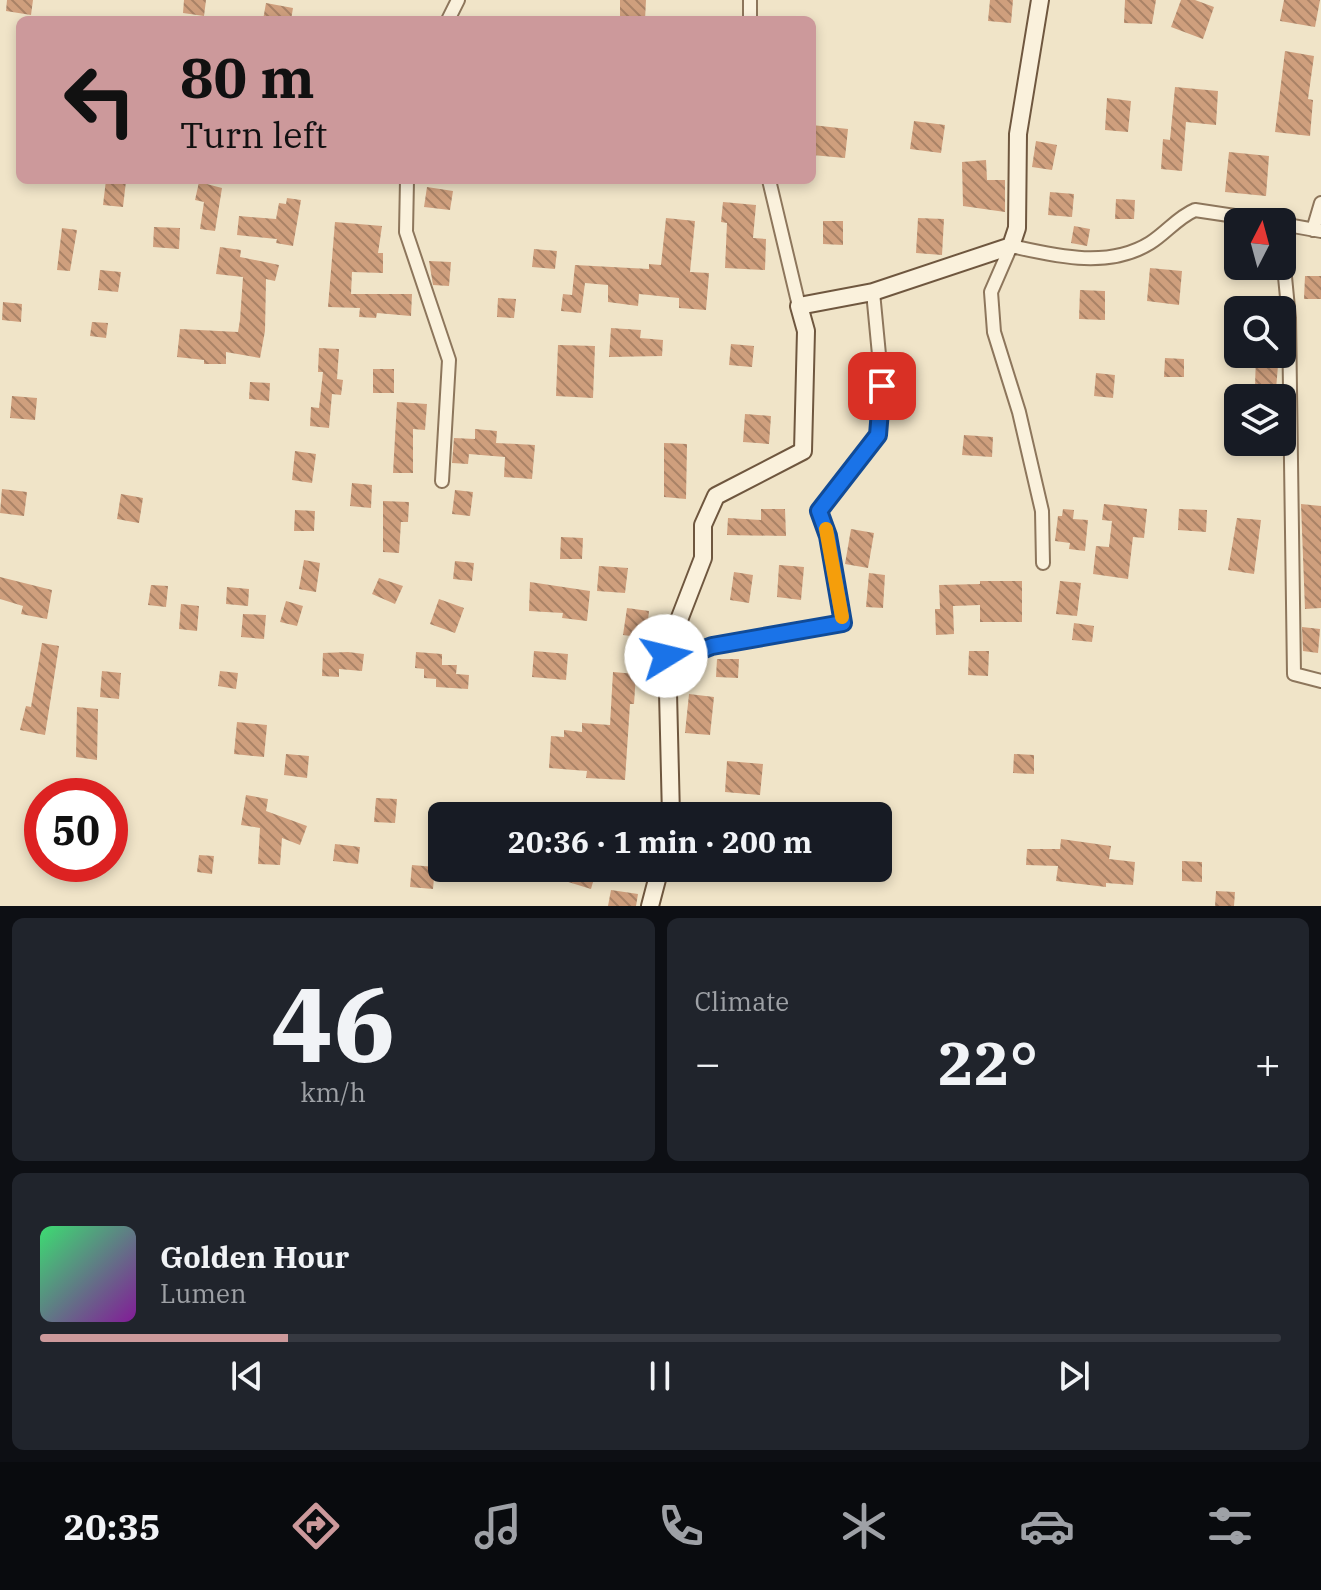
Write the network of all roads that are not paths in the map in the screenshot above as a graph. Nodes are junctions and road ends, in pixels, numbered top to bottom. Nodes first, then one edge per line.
1 (1040, 0) edge
2 (407, 184) edge
3 (770, 184) edge
4 (1321, 203) edge
5 (1224, 214) edge
6 (1296, 227) edge
7 (1317, 231) edge
8 (1011, 246) junction
9 (1285, 280) edge
10 (873, 292) junction
11 (799, 306) junction
12 (442, 481) dead end
13 (1043, 563) dead end
14 (668, 663) junction
15 (1321, 681) edge
16 (671, 802) edge
17 (656, 882) edge
18 (650, 906) edge

1 - 8 main road
2 - 12 street
3 - 11 street
4 - 7 street
5 - 8 street
6 - 7 street
8 - 10 main road
8 - 13 street
9 - 15 street
10 - 11 main road
10 - 14 street
11 - 14 main road
14 - 16 main road
17 - 18 main road

